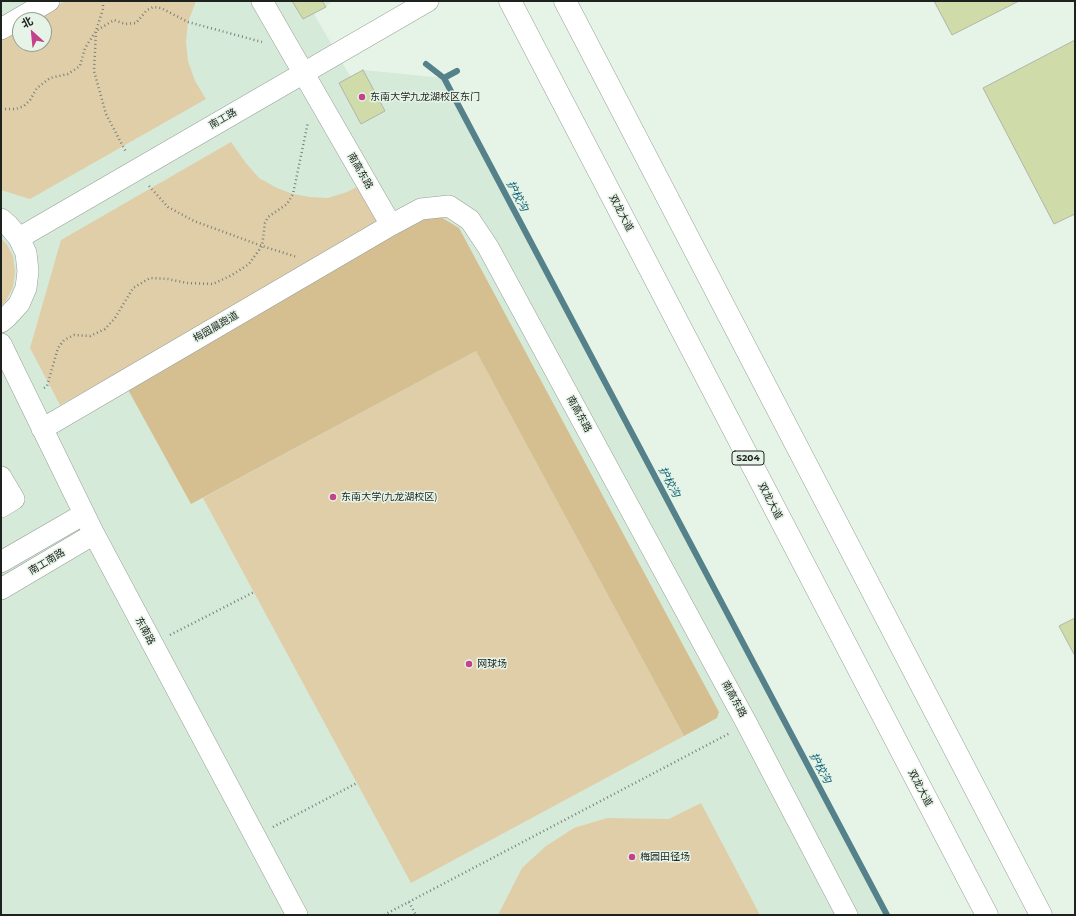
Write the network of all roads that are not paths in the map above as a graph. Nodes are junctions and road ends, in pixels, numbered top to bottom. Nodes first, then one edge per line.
1 (49, 1) edge
2 (262, 1) edge
3 (428, 1) edge
4 (510, 1) edge
5 (565, 1) edge
6 (1, 29) edge
7 (303, 73) junction
8 (1, 220) edge
9 (391, 225) junction
10 (19, 238) junction
11 (1, 322) edge
12 (1, 344) edge
13 (42, 429) junction
14 (1, 476) edge
15 (1, 507) edge
16 (84, 514) junction
17 (94, 534) junction
18 (1, 562) edge
19 (1, 589) edge
20 (297, 915) edge
21 (847, 915) edge
22 (987, 915) edge
23 (1041, 915) edge

1 - 6 street
2 - 7 street, 南高东路
3 - 7 street, 南工路
4 - 22 main road, 双龙大道 / S204
5 - 23 main road
7 - 9 street, 南高东路
7 - 10 street, 南工路
8 - 10 street
9 - 13 street, 梅园晨跑道
9 - 21 street, 南高东路
10 - 11 street
12 - 13 street, 东南路
13 - 16 street, 东南路
14 - 15 street
16 - 17 street, 东南路
16 - 18 street
17 - 19 street, 南工南路
17 - 20 street, 东南路

